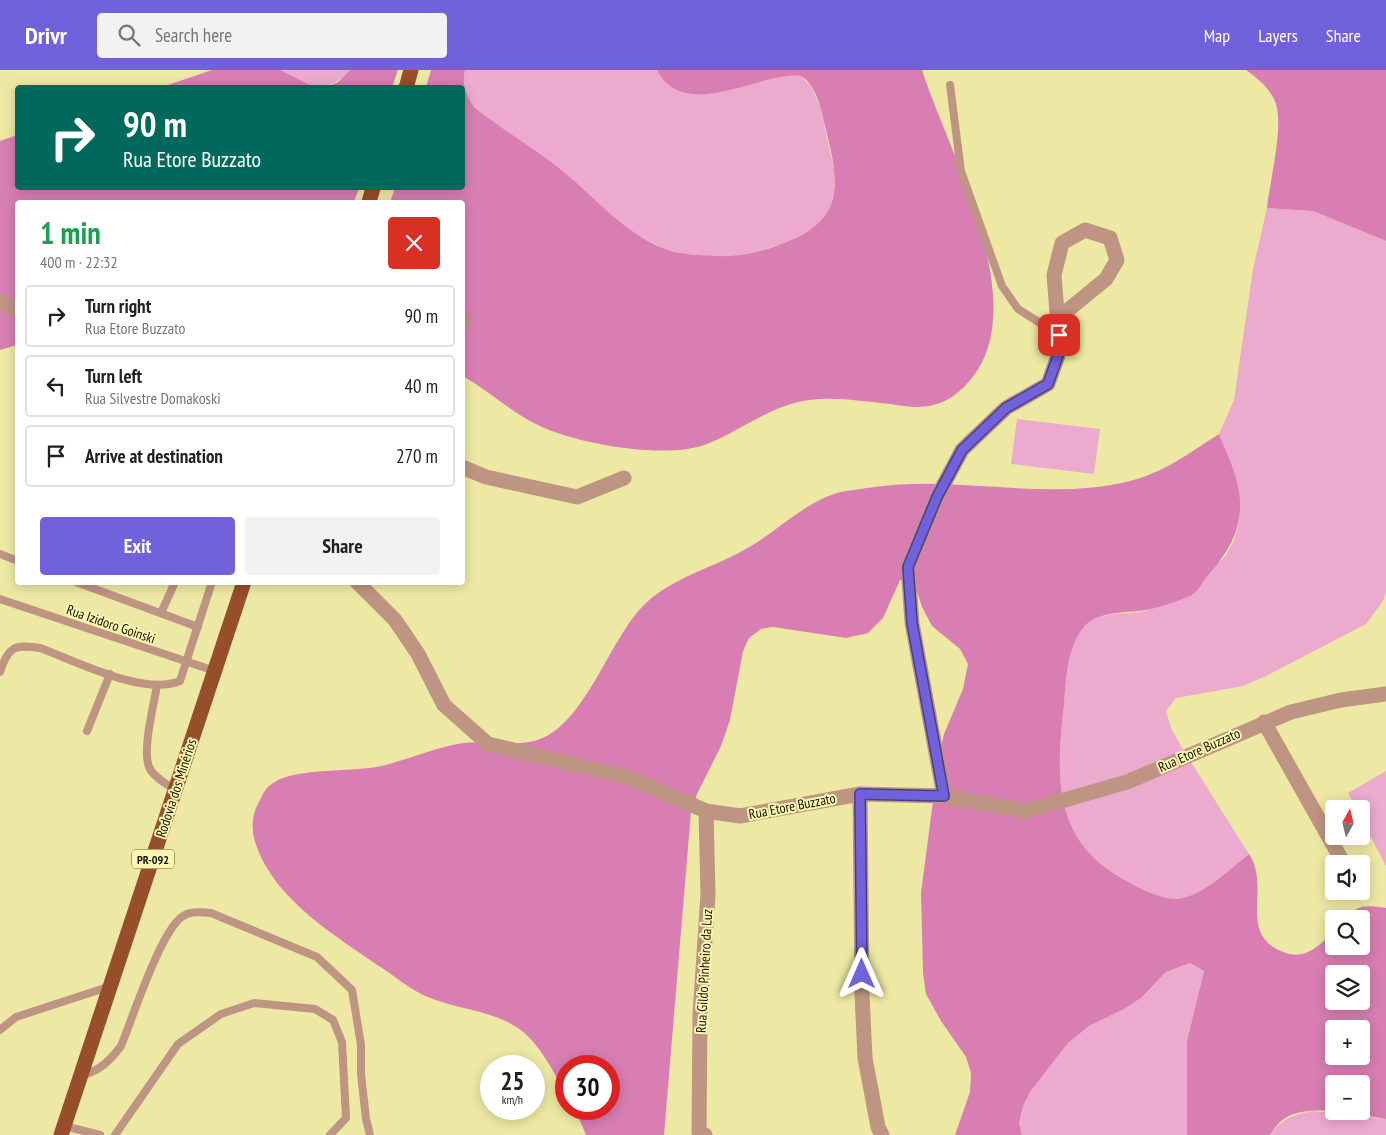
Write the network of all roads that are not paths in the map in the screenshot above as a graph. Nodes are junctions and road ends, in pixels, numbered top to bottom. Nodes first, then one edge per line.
1 (412, 70) edge
2 (407, 85) edge
3 (950, 85) dead end
4 (0, 301) edge
5 (15, 308) edge
6 (1057, 319) junction
7 (1059, 335) junction
8 (465, 468) edge
9 (624, 478) dead end
10 (0, 554) edge
11 (15, 560) edge
12 (84, 585) edge
13 (174, 585) edge
14 (211, 585) edge
15 (243, 585) edge
16 (361, 585) edge
17 (0, 599) edge
18 (161, 613) junction
19 (198, 627) junction
20 (186, 663) junction
21 (215, 671) junction
22 (0, 672) edge
23 (110, 674) junction
24 (157, 685) junction
25 (1386, 694) edge
26 (1264, 722) junction
27 (87, 731) dead end
28 (175, 790) junction
29 (860, 794) junction
30 (944, 796) junction
31 (706, 811) junction
32 (1339, 855) edge
33 (111, 986) junction
34 (0, 1030) edge
35 (81, 1076) junction
36 (62, 1131) edge
37 (702, 1134) edge
38 (100, 1135) edge
39 (115, 1135) edge
40 (330, 1135) edge
41 (370, 1135) edge
42 (882, 1135) edge

1 - 2 main road
3 - 7 lane
4 - 5 street
6 - 6 street
6 - 7 street
7 - 30 street
8 - 9 street
10 - 11 lane
12 - 18 lane
13 - 18 lane
14 - 19 lane
15 - 21 main road, Rodovia dos Minérios / PR-092
16 - 31 street, Rua Etore Buzzato
17 - 20 lane, Rua Izidoro Goinski
18 - 19 lane
19 - 20 lane
20 - 21 lane, Rua Izidoro Goinski
20 - 24 lane
21 - 28 main road, Rodovia dos Minérios / PR-092
22 - 23 lane
23 - 24 lane
23 - 27 lane
24 - 28 lane
25 - 26 street, Rua Etore Buzzato
26 - 30 street, Rua Etore Buzzato
26 - 32 street
28 - 33 main road, Rodovia dos Minérios / PR-092
29 - 30 street, Rua Etore Buzzato
29 - 31 street, Rua Etore Buzzato
29 - 42 street
31 - 37 street, Rua Gildo Pinheiro da Luz
33 - 34 lane
33 - 35 main road, Rodovia dos Minérios / PR-092
35 - 36 main road, Rodovia dos Minérios / PR-092
35 - 41 lane
36 - 38 lane
39 - 40 lane

